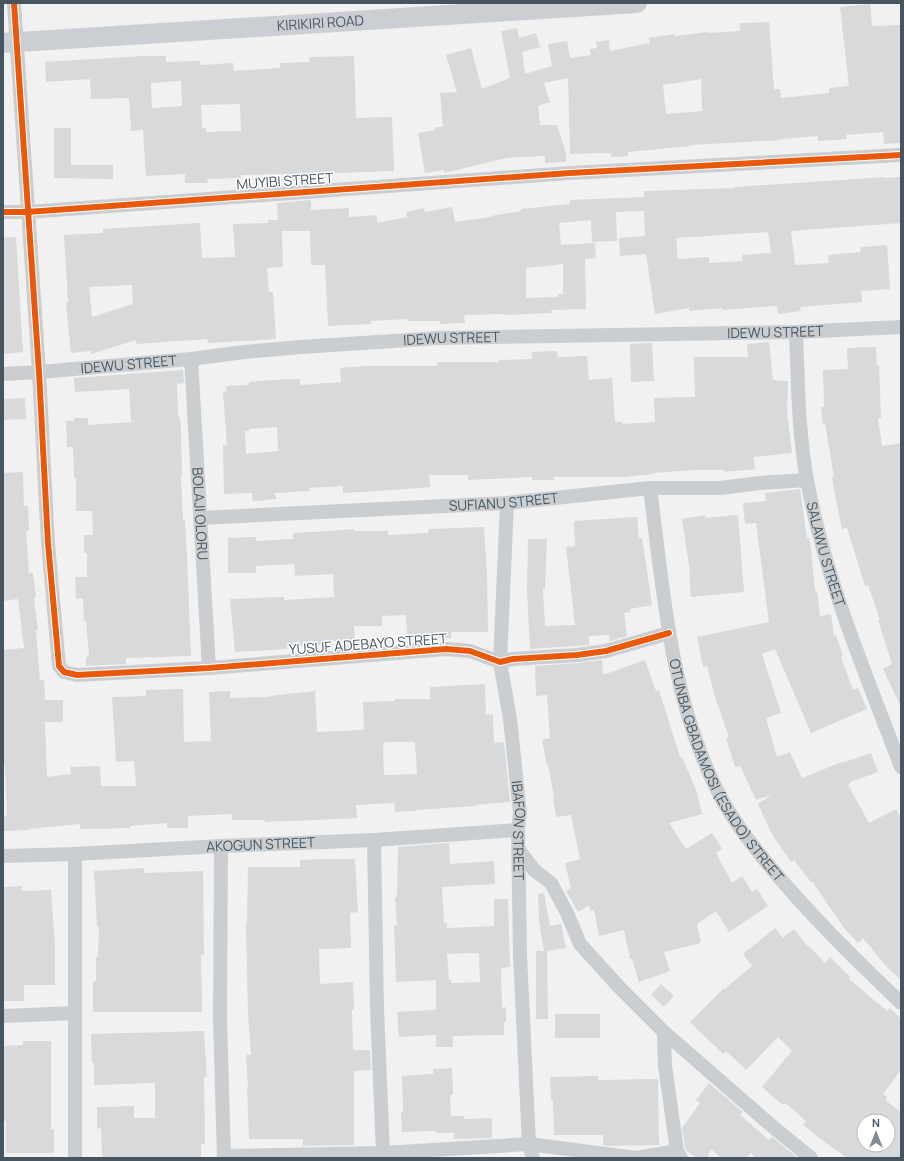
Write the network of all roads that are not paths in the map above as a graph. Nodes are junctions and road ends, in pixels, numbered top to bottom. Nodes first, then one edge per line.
1 (14, 3) edge
2 (637, 3) edge
3 (544, 6) edge
4 (9, 42) edge
5 (901, 155) edge
6 (3, 212) edge
7 (27, 212) junction
8 (901, 327) edge
9 (796, 332) junction
10 (191, 359) junction
11 (39, 372) junction
12 (3, 374) edge
13 (807, 480) junction
14 (650, 488) junction
15 (507, 503) junction
16 (200, 518) junction
17 (669, 633) junction
18 (500, 662) junction
19 (208, 668) junction
20 (901, 767) edge
21 (518, 830) junction
22 (374, 840) junction
23 (221, 846) junction
24 (519, 850) junction
25 (75, 854) junction
26 (3, 856) edge
27 (901, 1003) edge
28 (75, 1013) junction
29 (3, 1016) edge
30 (664, 1032) junction
31 (529, 1144) junction
32 (383, 1153) junction
33 (679, 1154) edge
34 (224, 1157) edge
35 (75, 1158) edge
36 (533, 1158) edge
37 (811, 1158) edge

1 - 4 street
2 - 3 main road, KIRIKIRI ROAD
3 - 4 main road, KIRIKIRI ROAD
4 - 7 street
5 - 7 street, MUYIBI STREET
6 - 7 street, MUYIBI STREET
7 - 11 street
8 - 9 street, IDEWU STREET
9 - 10 street, IDEWU STREET
9 - 13 street, SALAWU STREET
10 - 11 street, IDEWU STREET
10 - 16 street, BOLAJI OLORU
11 - 12 street, IDEWU STREET
11 - 19 street, YUSUF ADEBAYO STREET
13 - 14 street, SUFIANU STREET
13 - 20 street, SALAWU STREET
14 - 15 street, SUFIANU STREET
14 - 17 street, OTUNBA GBADAMOSI (ESADO) STREET
15 - 16 street, SUFIANU STREET
15 - 18 street, IBAFON STREET
16 - 19 street, BOLAJI OLORU
17 - 18 street
17 - 27 street, OTUNBA GBADAMOSI (ESADO) STREET
18 - 19 street, YUSUF ADEBAYO STREET
18 - 21 street, IBAFON STREET
21 - 22 street, AKOGUN STREET
21 - 24 street, IBAFON STREET
22 - 23 street, AKOGUN STREET
22 - 32 street
23 - 25 street, AKOGUN STREET
23 - 34 street
24 - 30 street
24 - 31 street, IBAFON STREET
25 - 26 street, AKOGUN STREET
25 - 28 street
28 - 29 street
28 - 35 street
30 - 33 street
30 - 37 street
31 - 32 street
31 - 33 street
31 - 36 street, IBAFON STREET
32 - 34 street

